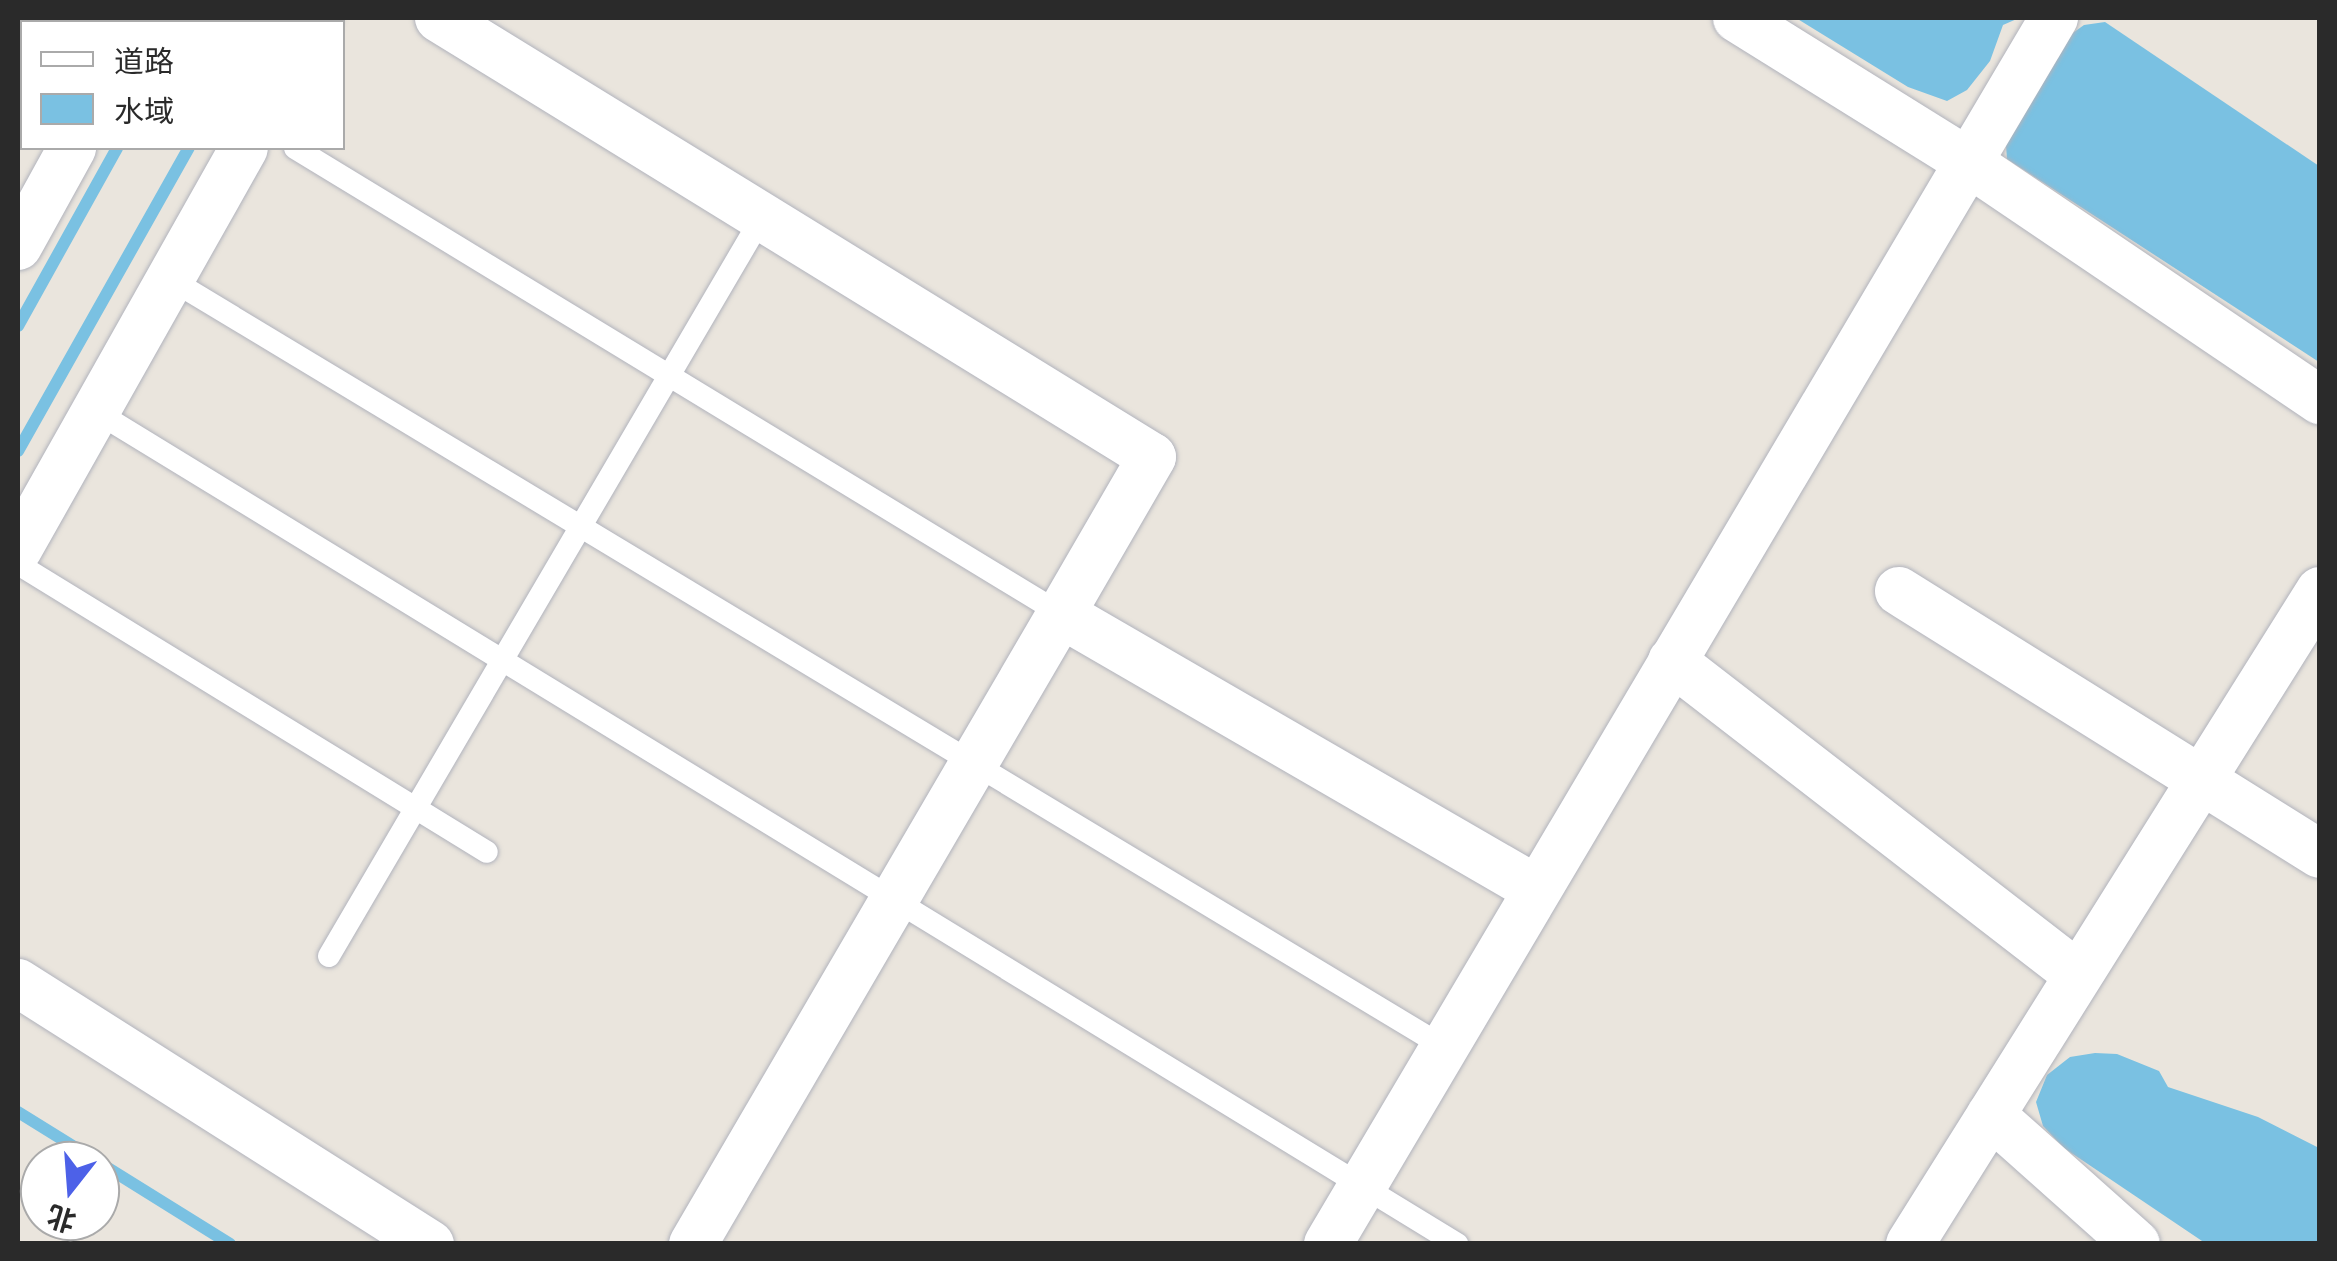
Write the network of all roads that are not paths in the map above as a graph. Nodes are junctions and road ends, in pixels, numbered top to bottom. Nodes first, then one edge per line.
1 (439, 18) edge
2 (1737, 18) edge
3 (2054, 18) edge
4 (71, 150) edge
5 (243, 150) edge
6 (298, 150) edge
7 (1968, 162) junction
8 (762, 216) junction
9 (18, 246) edge
10 (170, 279) junction
11 (669, 375) junction
12 (2320, 400) edge
13 (95, 411) junction
14 (581, 526) junction
15 (18, 549) edge
16 (18, 564) edge
17 (1899, 591) dead end
18 (2320, 591) edge
19 (1061, 614) junction
20 (502, 660) junction
21 (1672, 661) junction
22 (974, 762) junction
23 (2200, 780) junction
24 (416, 808) junction
25 (487, 852) dead end
26 (2320, 854) edge
27 (1536, 889) junction
28 (894, 900) junction
29 (330, 956) dead end
30 (2078, 975) junction
31 (18, 983) edge
32 (1444, 1047) junction
33 (1991, 1115) junction
34 (1362, 1185) junction
35 (430, 1244) edge
36 (694, 1244) edge
37 (1328, 1244) edge
38 (1457, 1244) edge
39 (1910, 1244) edge
40 (2136, 1244) edge

1 - 8 street
2 - 7 street
3 - 7 street
4 - 9 street
5 - 10 street
6 - 11 lane
7 - 12 street
7 - 21 street
8 - 11 lane
8 - 19 street
10 - 13 street
10 - 14 lane
11 - 14 lane
11 - 19 lane
13 - 15 street
13 - 20 lane
14 - 20 lane
14 - 22 lane
16 - 24 lane
17 - 23 street
18 - 23 street
19 - 22 street
19 - 27 street
20 - 24 lane
20 - 28 lane
21 - 27 street
21 - 30 street
22 - 28 street
22 - 32 lane
23 - 26 street
23 - 30 street
24 - 25 lane
24 - 29 lane
27 - 32 street
28 - 34 lane
28 - 36 street
30 - 33 street
31 - 35 street
32 - 34 street
33 - 39 street
33 - 40 street
34 - 37 street
34 - 38 lane

